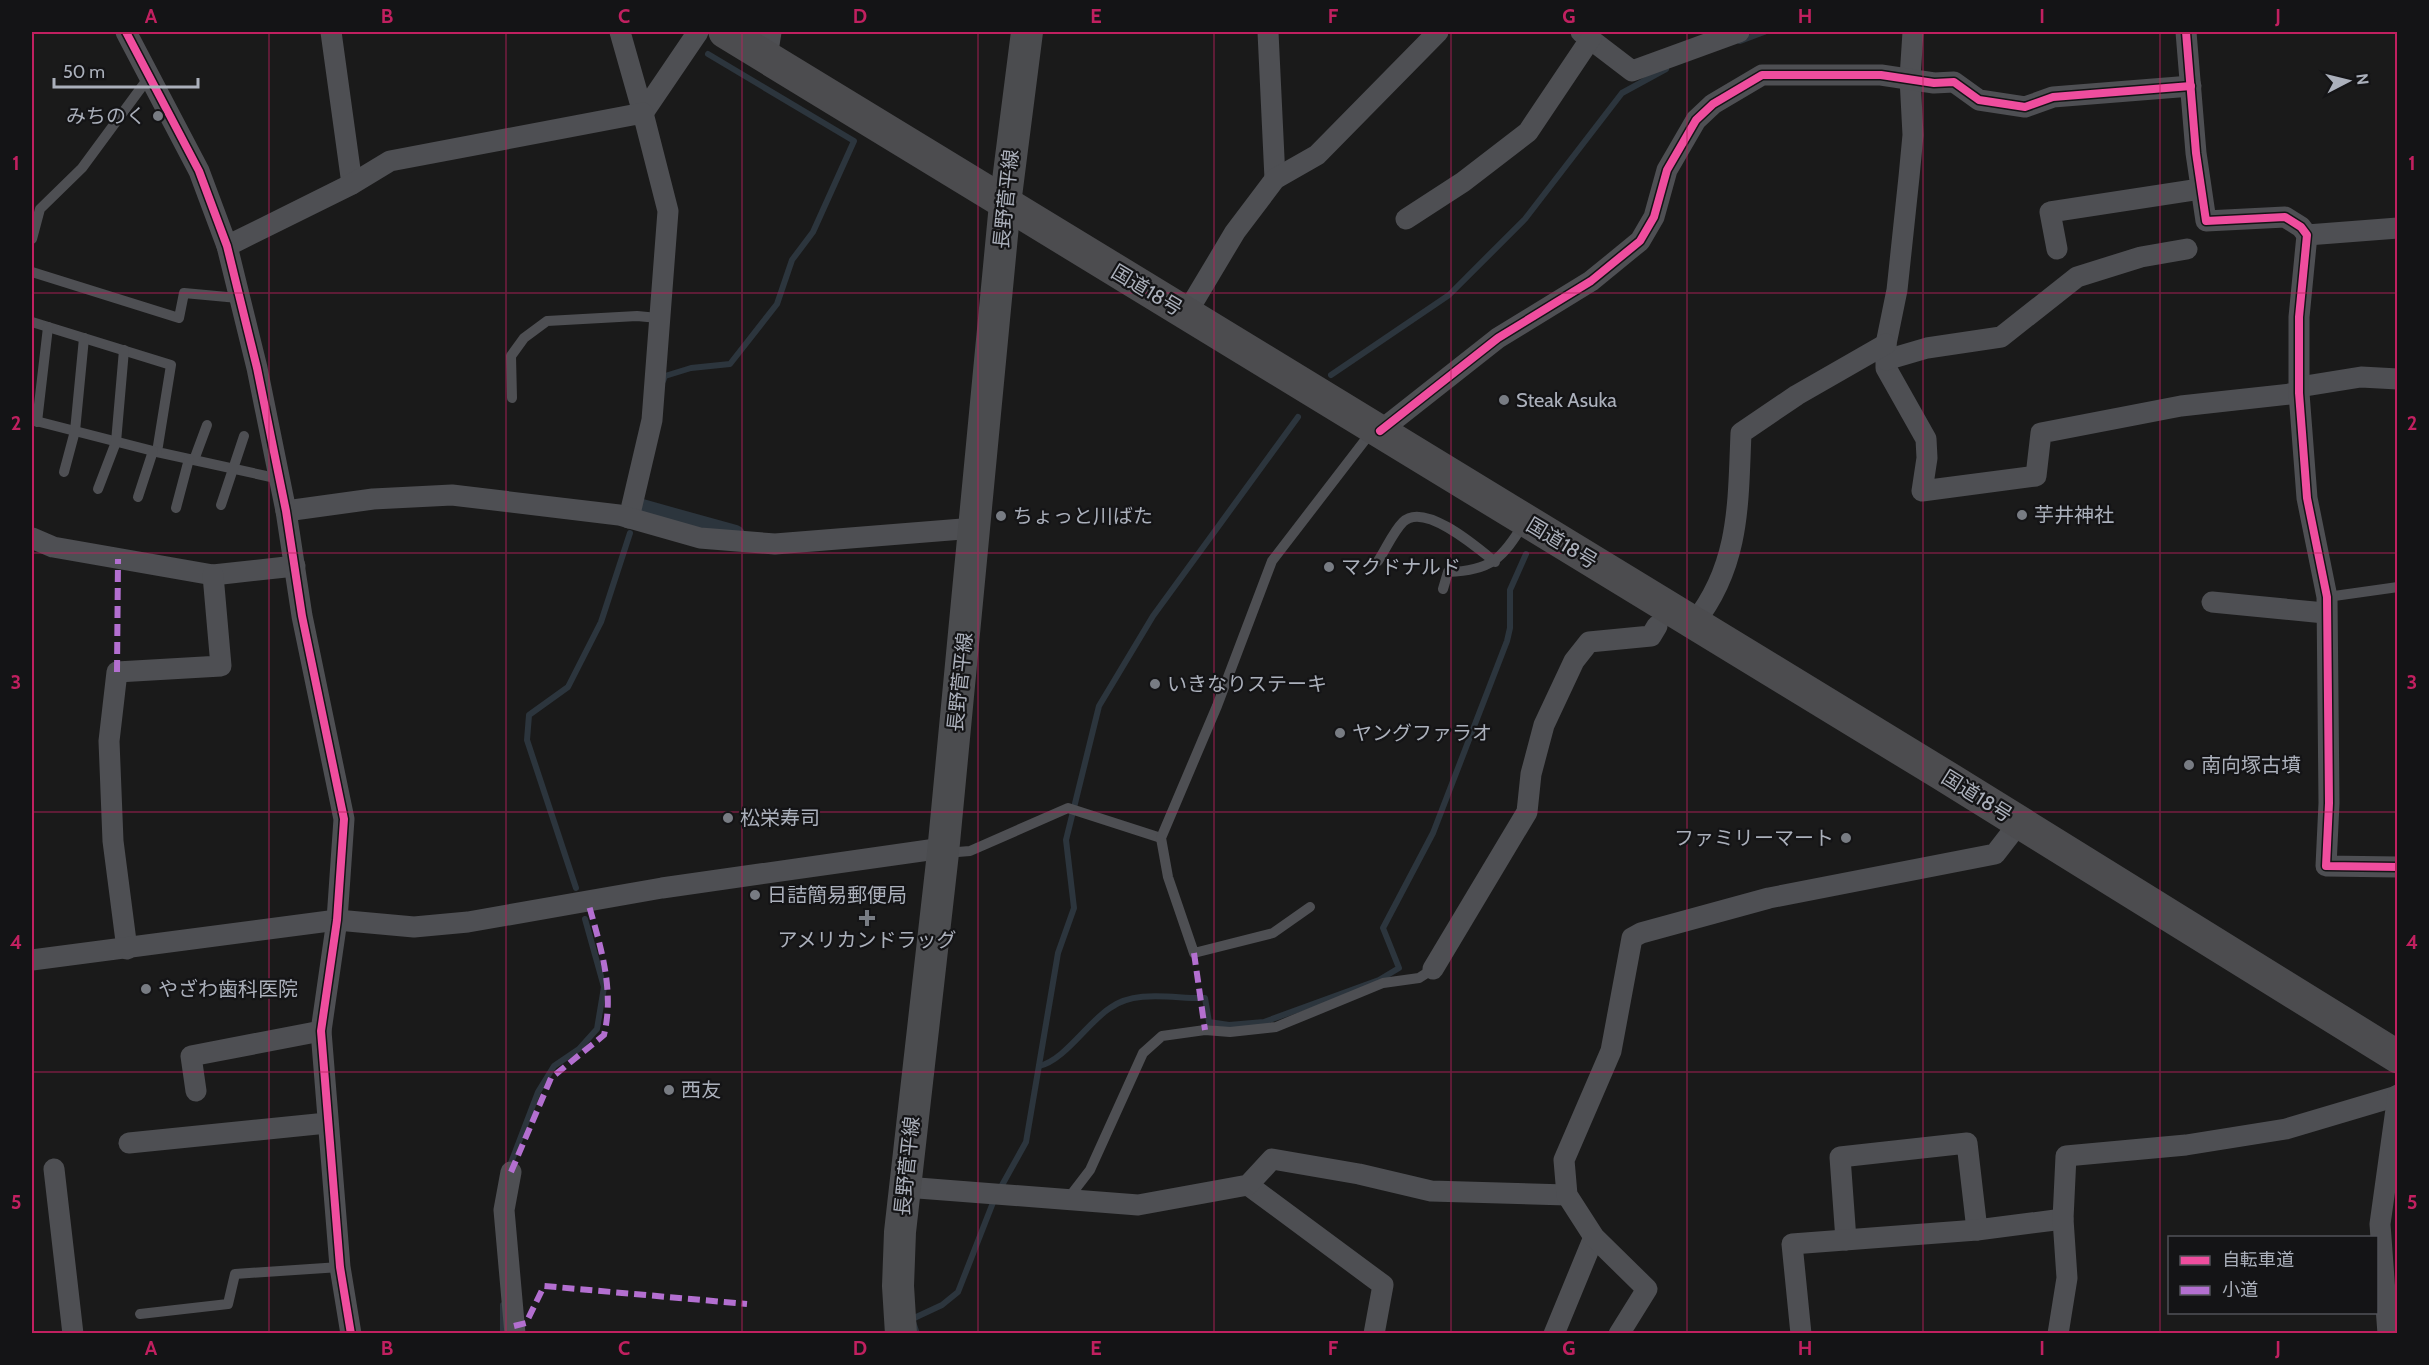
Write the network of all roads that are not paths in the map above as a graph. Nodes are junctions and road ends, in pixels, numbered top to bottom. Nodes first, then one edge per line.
1 (126, 32) edge
2 (331, 32) edge
3 (620, 32) edge
4 (698, 32) edge
5 (725, 32) edge
6 (1027, 32) edge
7 (1268, 32) edge
8 (1438, 32) edge
9 (1739, 32) edge
10 (1913, 32) edge
11 (2186, 32) edge
12 (1586, 35) edge
13 (769, 44) edge
14 (149, 76) junction
15 (1910, 78) junction
16 (2191, 86) junction
17 (643, 113) junction
18 (1275, 179) junction
19 (352, 184) junction
20 (2200, 189) junction
21 (1005, 204) junction
22 (1406, 219) dead end
23 (2397, 228) edge
24 (2307, 235) junction
25 (32, 239) edge
26 (227, 246) junction
27 (2057, 249) dead end
28 (2187, 249) dead end
29 (32, 272) edge
30 (238, 298) junction
31 (1186, 314) junction
32 (658, 318) junction
33 (32, 322) edge
34 (48, 327) junction
35 (84, 338) junction
36 (124, 350) junction
37 (1886, 352) junction
38 (2397, 379) edge
39 (2299, 390) junction
40 (512, 398) dead end
41 (34, 421) edge
42 (207, 425) dead end
43 (1377, 430) junction
44 (75, 431) junction
45 (244, 436) dead end
46 (116, 442) junction
47 (155, 451) junction
48 (192, 459) junction
49 (233, 468) junction
50 (64, 472) dead end
51 (280, 479) junction
52 (98, 489) dead end
53 (138, 497) dead end
54 (220, 505) dead end
55 (176, 508) dead end
56 (286, 511) junction
57 (629, 518) junction
58 (1526, 520) junction
59 (975, 528) junction
60 (32, 538) edge
61 (1378, 561) dead end
62 (1495, 562) junction
63 (296, 566) junction
64 (213, 575) junction
65 (2397, 587) edge
66 (1443, 589) dead end
67 (2212, 602) dead end
68 (2326, 605) junction
69 (1694, 623) junction
70 (1657, 626) dead end
71 (2019, 823) junction
72 (1161, 838) junction
73 (943, 850) junction
74 (2397, 867) edge
75 (1310, 907) dead end
76 (337, 920) junction
77 (127, 949) junction
78 (32, 960) edge
79 (1433, 969) joint
80 (321, 1031) junction
81 (2397, 1058) edge
82 (196, 1091) dead end
83 (2397, 1095) edge
84 (327, 1123) junction
85 (129, 1143) dead end
86 (54, 1169) dead end
87 (511, 1172) dead end
88 (1248, 1185) junction
89 (905, 1187) junction
90 (1567, 1195) junction
91 (1067, 1200) junction
92 (2063, 1219) junction
93 (1977, 1230) junction
94 (1594, 1237) junction
95 (1846, 1240) junction
96 (340, 1267) junction
97 (140, 1314) dead end
98 (73, 1334) edge
99 (351, 1334) edge
100 (515, 1334) edge
101 (901, 1334) edge
102 (1374, 1334) edge
103 (1554, 1334) edge
104 (1619, 1334) edge
105 (1801, 1334) edge
106 (2058, 1334) edge
107 (2388, 1334) edge

1 - 14 street
2 - 19 street
3 - 17 street
4 - 17 street
5 - 13 highway, 国道18号
6 - 21 main road, 長野菅平線
7 - 18 street
8 - 18 street
9 - 12 street
10 - 15 street
11 - 16 street
12 - 22 street
13 - 21 highway, 国道18号
14 - 25 lane
14 - 26 street
15 - 16 street
15 - 37 street
15 - 43 street
16 - 20 street
17 - 19 street
17 - 32 street
18 - 31 street
19 - 26 street
20 - 24 street
20 - 27 street
21 - 31 highway, 国道18号
21 - 59 main road, 長野菅平線
23 - 24 street
24 - 39 street
26 - 30 street
28 - 37 street
29 - 30 lane
30 - 51 street
31 - 43 highway, 国道18号
32 - 40 lane
32 - 57 street
33 - 34 lane
34 - 35 lane
34 - 41 lane
35 - 36 lane
35 - 44 lane
36 - 46 lane
36 - 47 lane
37 - 39 street
37 - 69 street
38 - 39 street
39 - 68 street
41 - 44 lane
42 - 48 lane
43 - 58 highway, 国道18号
43 - 72 lane
44 - 46 lane
44 - 50 lane
45 - 49 lane
46 - 47 lane
46 - 52 lane
47 - 48 lane
47 - 53 lane
48 - 49 lane
48 - 55 lane
49 - 51 lane
49 - 54 lane
51 - 56 street
56 - 57 street
56 - 63 street
57 - 59 street
58 - 62 lane
58 - 69 highway, 国道18号
59 - 73 main road, 長野菅平線
60 - 64 street
61 - 62 lane
62 - 66 lane
63 - 64 street
63 - 76 street
64 - 77 street
65 - 68 lane
67 - 68 street
68 - 74 street
69 - 71 highway, 国道18号
70 - 79 street
71 - 81 highway, 国道18号
71 - 90 street
72 - 73 lane
72 - 75 lane
73 - 76 street
73 - 89 main road, 長野菅平線
76 - 77 street
76 - 80 street
77 - 78 street
79 - 91 lane
80 - 82 street
80 - 84 street
83 - 92 street
83 - 107 street
84 - 85 street
84 - 96 street
86 - 98 street
87 - 100 street
88 - 90 street
88 - 91 street
88 - 102 street
89 - 91 street
89 - 101 main road, 長野菅平線
90 - 94 street
92 - 93 street
92 - 106 street
93 - 95 street
93 - 95 street
94 - 103 street
94 - 104 street
95 - 105 street
96 - 97 lane
96 - 99 street

